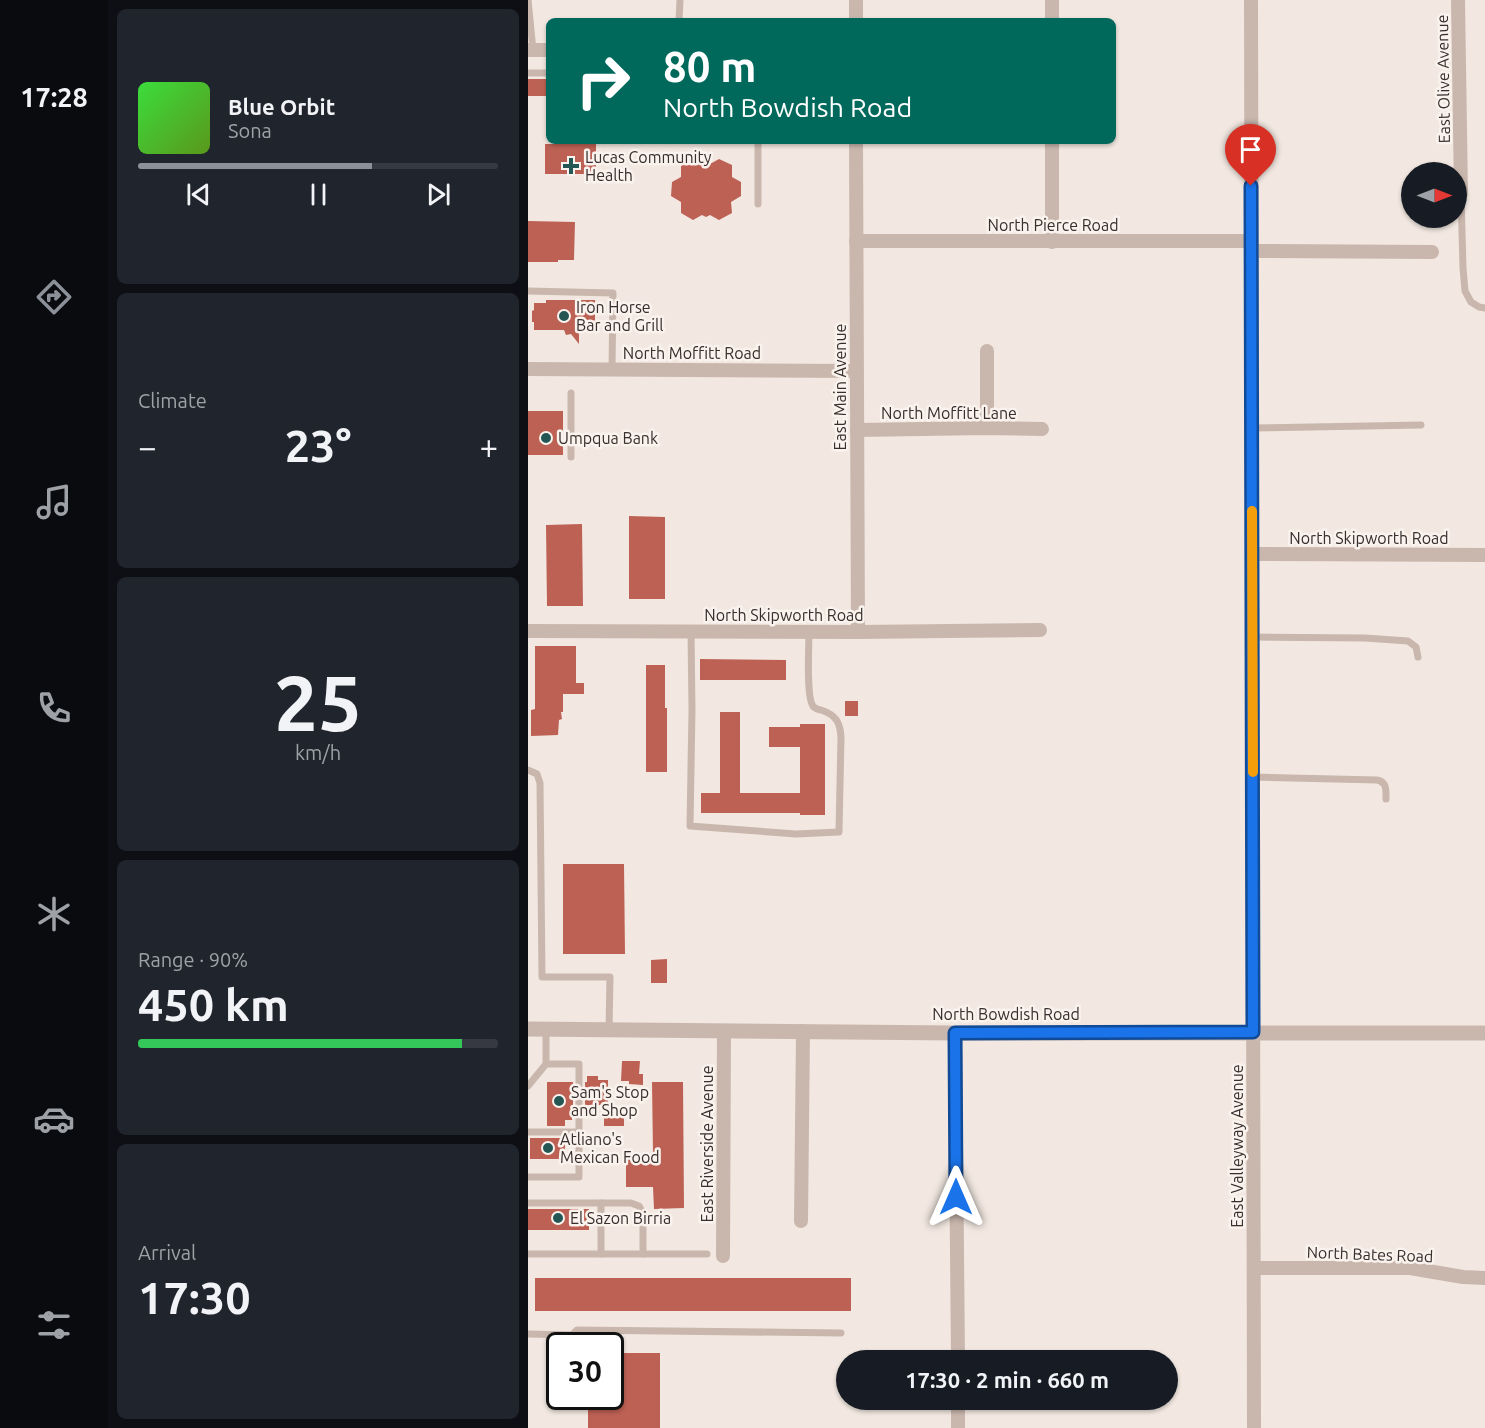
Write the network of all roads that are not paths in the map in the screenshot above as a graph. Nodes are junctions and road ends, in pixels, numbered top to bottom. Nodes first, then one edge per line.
1 (528, 0) edge
2 (680, 0) edge
3 (856, 0) edge
4 (1052, 0) edge
5 (1251, 0) edge
6 (1458, 0) edge
7 (679, 18) edge
8 (856, 18) edge
9 (1052, 18) edge
10 (531, 50) edge
11 (528, 73) edge
12 (546, 73) edge
13 (758, 144) edge
14 (856, 144) edge
15 (1052, 144) edge
16 (1461, 162) edge
17 (758, 204) dead end
18 (1462, 228) edge
19 (856, 241) junction
20 (1052, 242) junction
21 (1251, 246) junction
22 (1432, 252) dead end
23 (528, 291) edge
24 (1485, 308) edge
25 (987, 351) dead end
26 (528, 369) edge
27 (612, 369) junction
28 (856, 371) junction
29 (571, 393) dead end
30 (1420, 425) dead end
31 (987, 428) junction
32 (857, 429) junction
33 (1042, 429) dead end
34 (1252, 429) junction
35 (571, 457) dead end
36 (1252, 554) junction
37 (1485, 555) edge
38 (1040, 630) dead end
39 (528, 631) edge
40 (691, 631) junction
41 (809, 632) junction
42 (858, 632) junction
43 (1252, 637) junction
44 (1418, 657) dead end
45 (528, 770) edge
46 (1253, 777) junction
47 (1386, 799) dead end
48 (528, 1029) edge
49 (546, 1029) junction
50 (609, 1030) junction
51 (724, 1031) junction
52 (802, 1031) junction
53 (1253, 1032) junction
54 (955, 1033) junction
55 (1485, 1033) edge
56 (546, 1064) junction
57 (528, 1086) edge
58 (528, 1132) edge
59 (579, 1132) junction
60 (528, 1177) edge
61 (528, 1203) edge
62 (601, 1203) junction
63 (801, 1221) dead end
64 (528, 1254) edge
65 (601, 1254) junction
66 (643, 1254) junction
67 (707, 1254) dead end
68 (723, 1256) dead end
69 (1254, 1268) junction
70 (1485, 1278) edge
71 (841, 1333) dead end
72 (528, 1334) edge
73 (957, 1350) edge
74 (958, 1410) edge
75 (958, 1428) edge
76 (1254, 1428) edge

1 - 10 lane
2 - 7 lane
3 - 8 street
4 - 9 street
5 - 21 street, East Valleyway Avenue
6 - 16 street, East Olive Avenue
11 - 12 lane
13 - 17 lane
14 - 19 street, East Main Avenue
15 - 20 street
18 - 24 lane
19 - 20 street, North Pierce Road
19 - 28 street, East Main Avenue
20 - 21 street, North Pierce Road
21 - 22 street, North Pierce Road
21 - 34 street, East Valleyway Avenue
23 - 27 lane
25 - 31 street
26 - 27 street, North Moffitt Road
27 - 28 street, North Moffitt Road
28 - 32 street, East Main Avenue
29 - 35 lane
30 - 34 lane
31 - 32 street, North Moffitt Lane
31 - 33 street, North Moffitt Lane
32 - 42 street, East Main Avenue
34 - 36 street, East Valleyway Avenue
36 - 37 street, North Skipworth Road
36 - 43 street, East Valleyway Avenue
38 - 42 street, North Skipworth Road
39 - 40 street, North Skipworth Road
40 - 41 street, North Skipworth Road
40 - 41 lane
41 - 42 street, North Skipworth Road
43 - 44 lane
43 - 46 street, East Valleyway Avenue
45 - 50 lane
46 - 47 lane
46 - 53 street, East Valleyway Avenue
48 - 49 street, North Bowdish Road
49 - 50 street, North Bowdish Road
49 - 56 lane
50 - 51 street, North Bowdish Road
51 - 52 street, North Bowdish Road
51 - 68 street, East Riverside Avenue
52 - 54 street, North Bowdish Road
52 - 63 street
53 - 54 street, North Bowdish Road
53 - 55 street, North Bowdish Road
53 - 69 street, East Valleyway Avenue
54 - 73 street
56 - 57 lane
56 - 59 lane
58 - 59 lane
59 - 60 lane
61 - 62 lane
62 - 65 lane
62 - 66 lane
64 - 65 lane
65 - 66 lane
66 - 67 lane
69 - 70 street, North Bates Road
69 - 76 street, East Valleyway Avenue
71 - 72 lane
74 - 75 street

